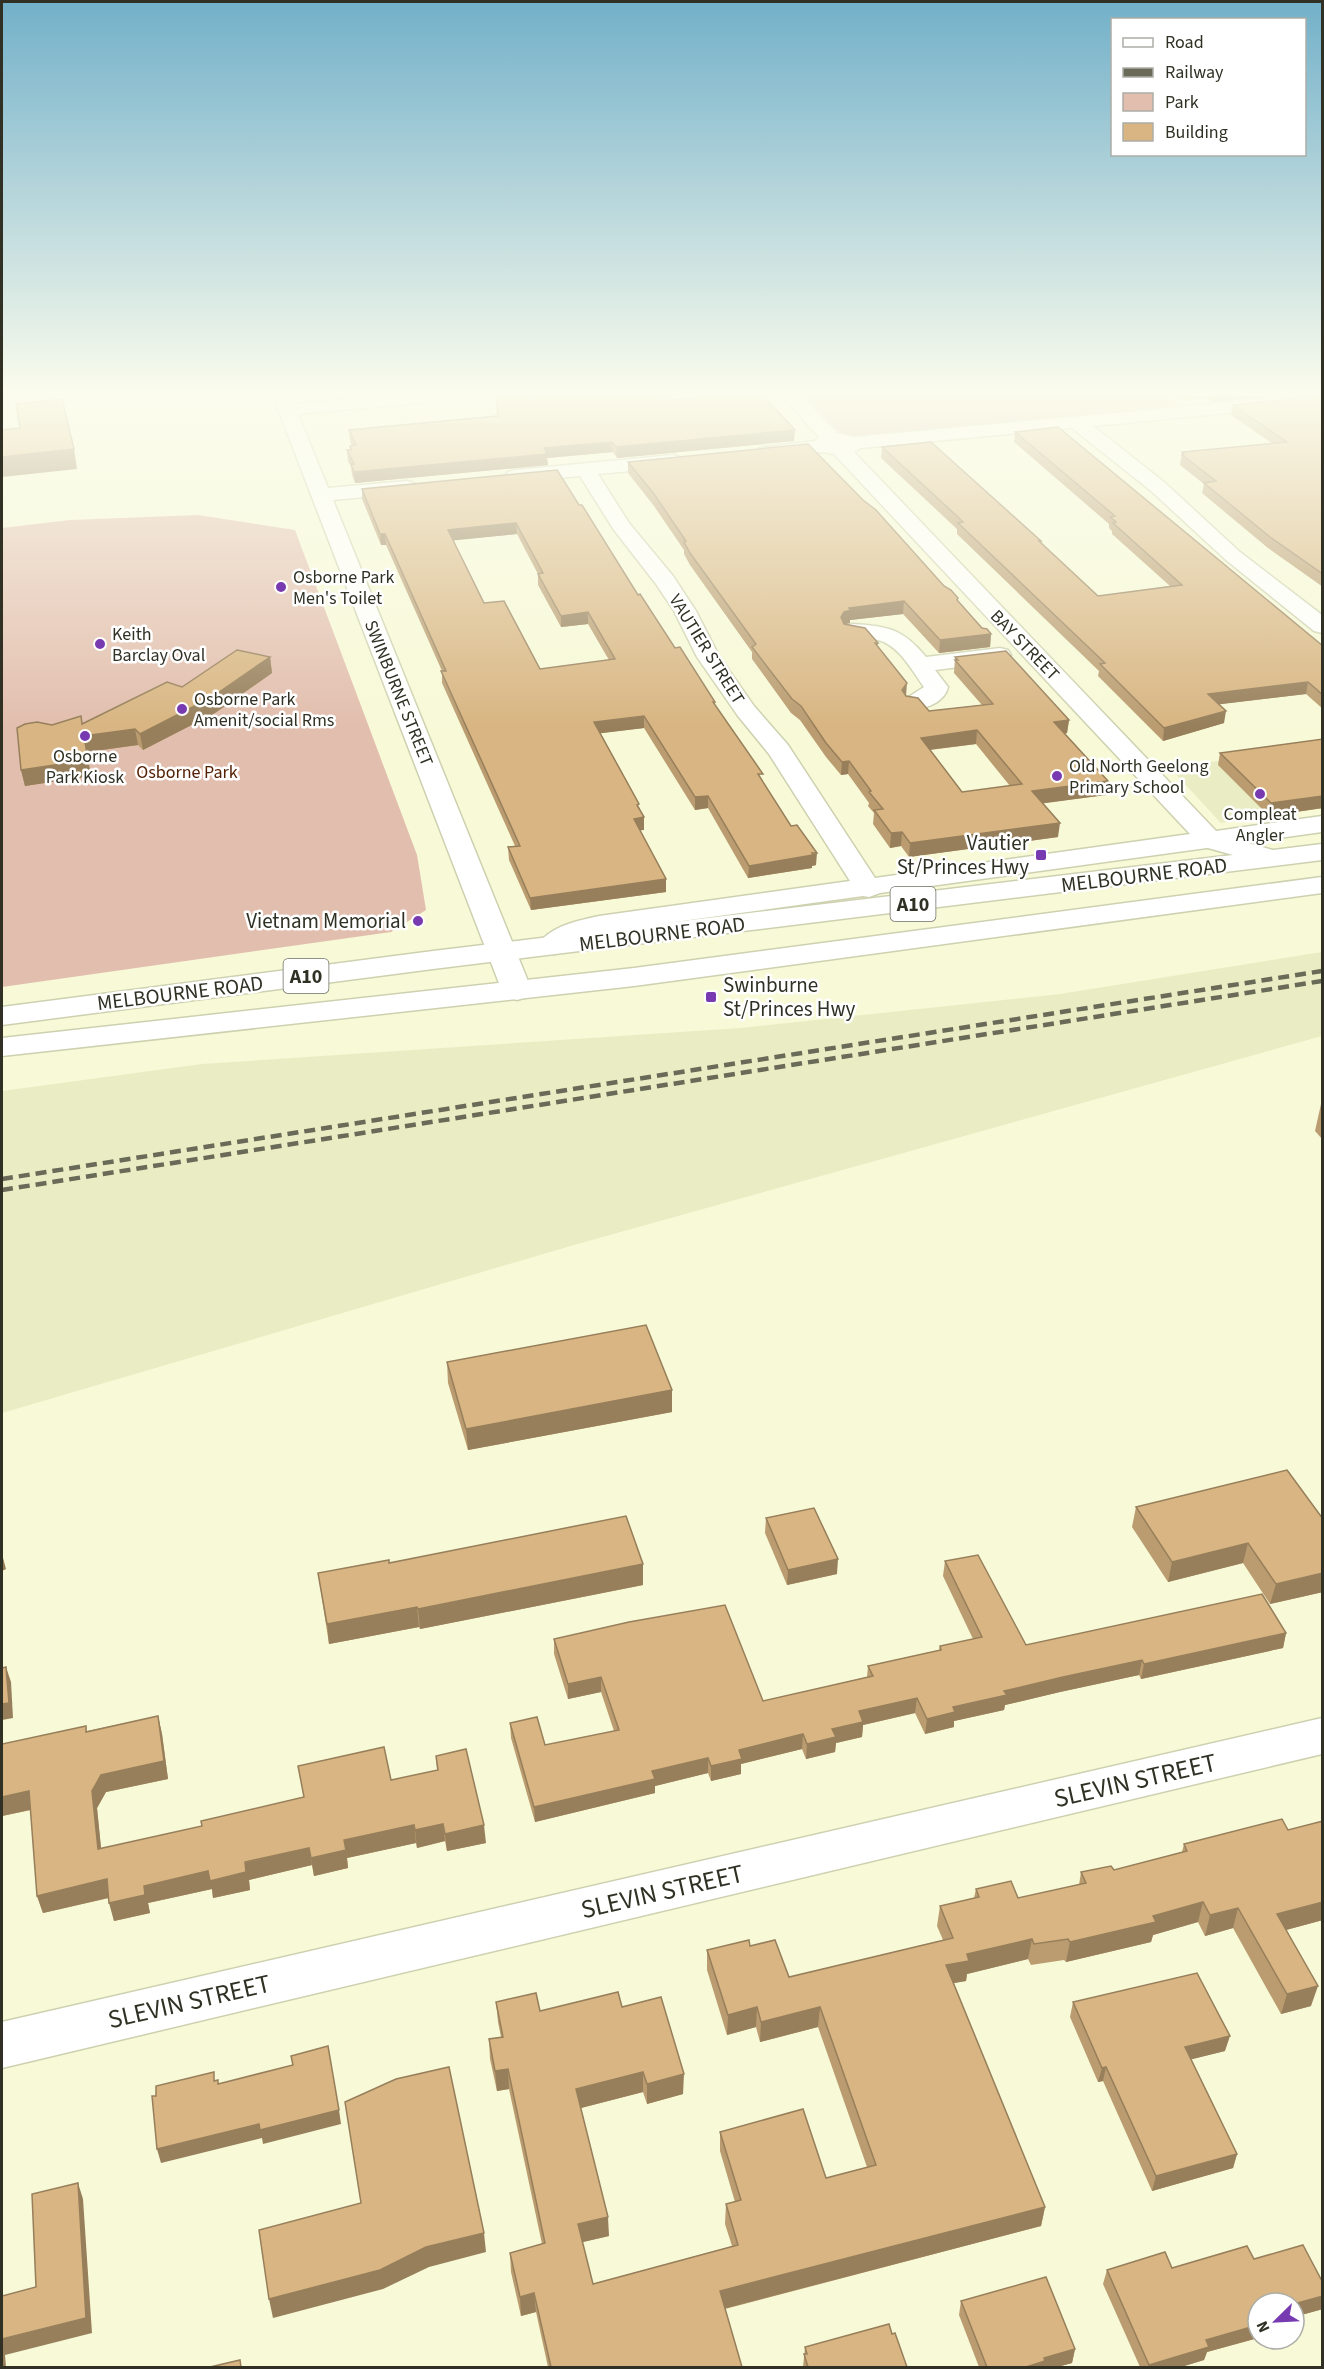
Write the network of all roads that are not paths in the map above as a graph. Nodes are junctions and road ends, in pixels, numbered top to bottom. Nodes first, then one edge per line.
1 (326, 507) edge
2 (609, 507) edge
3 (895, 507) edge
4 (1179, 507) edge
5 (1323, 626) edge
6 (853, 631) edge
7 (1032, 651) junction
8 (919, 665) junction
9 (915, 703) edge
10 (1323, 824) edge
11 (1323, 852) edge
12 (1212, 854) junction
13 (1323, 871) edge
14 (1323, 885) edge
15 (869, 889) junction
16 (550, 947) junction
17 (502, 952) junction
18 (517, 991) junction
19 (2, 1016) edge
20 (2, 1047) edge
21 (1323, 1736) edge
22 (2, 2045) edge

1 - 17 main road, SWINBURNE STREET
2 - 15 main road, VAUTIER STREET
3 - 7 main road, BAY STREET
4 - 5 main road
6 - 8 main road
7 - 8 main road
7 - 12 main road, BAY STREET
8 - 9 main road
10 - 12 main road
11 - 12 main road, MELBOURNE ROAD / A10
12 - 13 main road
12 - 15 main road
12 - 16 main road, MELBOURNE ROAD / A10
14 - 18 main road, MELBOURNE ROAD / A10
15 - 16 main road
16 - 17 main road, MELBOURNE ROAD / A10
17 - 18 main road, SWINBURNE STREET
17 - 19 main road, MELBOURNE ROAD / A10
18 - 20 main road, MELBOURNE ROAD / A10
21 - 22 main road, SLEVIN STREET

